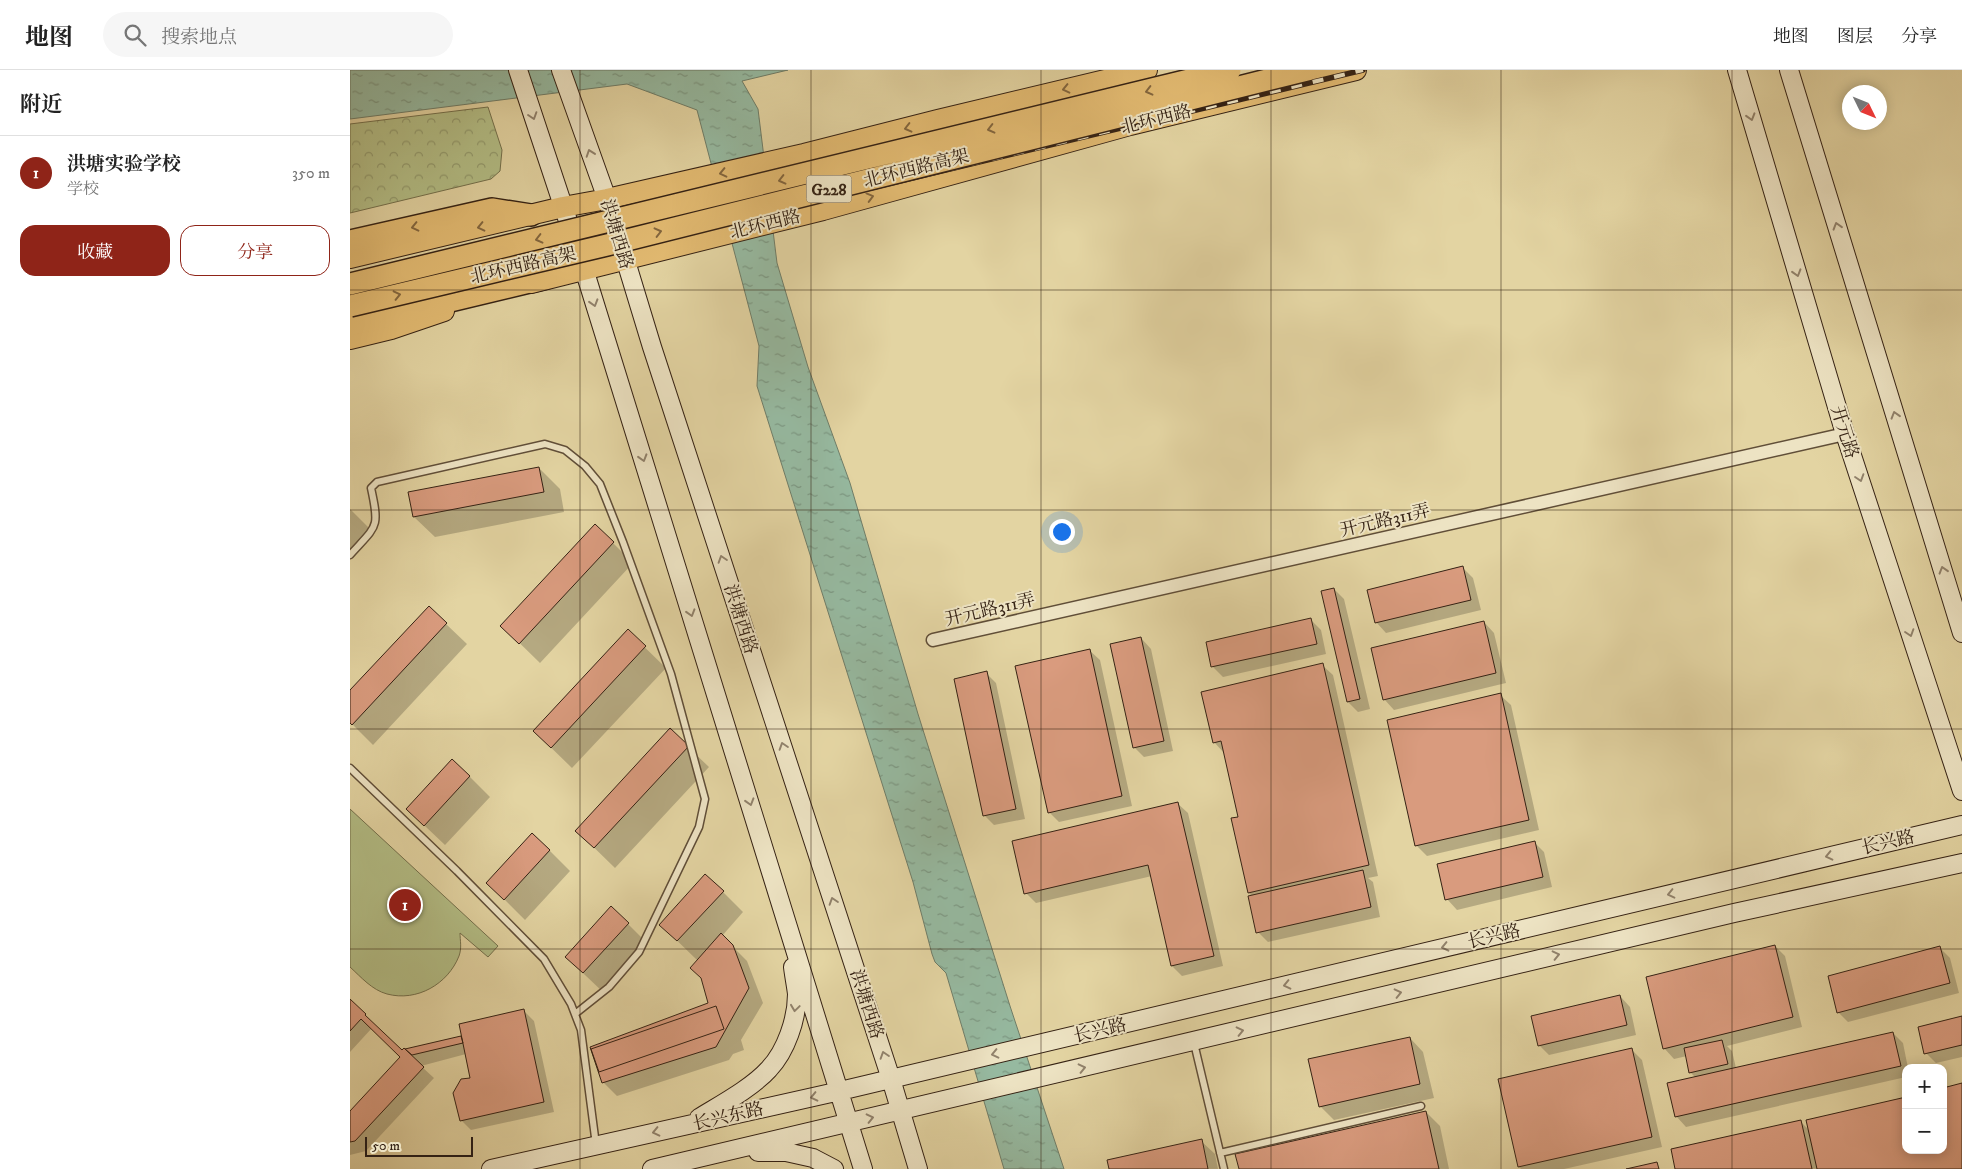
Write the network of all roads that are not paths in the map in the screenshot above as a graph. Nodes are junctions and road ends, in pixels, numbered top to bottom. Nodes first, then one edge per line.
1 (518, 70) edge
2 (561, 70) edge
3 (1147, 70) edge
4 (1230, 70) edge
5 (1307, 70) edge
6 (1356, 70) edge
7 (1737, 70) edge
8 (1789, 70) edge
9 (607, 199) junction
10 (563, 207) junction
11 (531, 216) junction
12 (350, 241) edge
13 (350, 258) edge
14 (624, 259) junction
15 (584, 269) junction
16 (546, 278) junction
17 (350, 284) edge
18 (350, 306) edge
19 (350, 325) edge
20 (350, 339) edge
21 (1845, 434) junction
22 (350, 555) edge
23 (1962, 633) edge
24 (933, 640) dead end
25 (350, 768) edge
26 (1962, 791) edge
27 (1962, 824) edge
28 (1962, 863) edge
29 (788, 925) junction
30 (575, 1014) junction
31 (1193, 1042) junction
32 (964, 1062) joint
33 (891, 1079) junction
34 (840, 1091) junction
35 (973, 1094) joint
36 (1421, 1106) dead end
37 (901, 1111) junction
38 (848, 1124) junction
39 (688, 1125) junction
40 (596, 1146) junction
41 (724, 1152) junction
42 (1220, 1152) junction
43 (491, 1169) edge
44 (652, 1169) edge
45 (834, 1169) edge
46 (863, 1169) edge
47 (918, 1169) edge
48 (1224, 1169) edge

1 -> 10 main road
9 -> 2 main road, 洪塘西路
3 -> 9 main road
4 -> 17 highway, 北环西路高架 / G228, bridge
18 -> 5 highway, 北环西路高架 / G228, bridge
14 -> 6 main road, 北环西路
7 -> 21 main road, 开元路
23 -> 8 main road
9 - 10 main road
9 - 14 main road, 洪塘西路
10 - 11 main road
10 - 15 main road
11 -> 12 highway
11 -> 13 main road
14 - 15 main road, 北环西路
33 -> 14 main road, 洪塘西路
15 - 16 main road, 北环西路
15 -> 29 main road
16 - 19 highway
16 - 20 main road, 北环西路
21 - 24 street, 开元路311弄
21 -> 26 main road, 开元路
22 - 30 lane
25 - 30 lane
27 -> 32 main road, 长兴路
31 -> 28 main road, 长兴路
29 - 34 main road
29 -> 39 main road
30 - 40 lane
35 -> 31 main road, 长兴路
31 - 42 lane
32 - 33 main road, 长兴东路
33 - 34 main road, 长兴东路
33 - 37 main road, 洪塘西路
34 - 38 main road
34 -> 39 main road, 长兴东路
35 - 37 main road, 长兴东路
36 - 42 lane
38 -> 37 main road, 长兴东路
37 - 47 main road, 洪塘西路
38 - 41 main road, 长兴东路
38 - 46 main road
39 -> 40 main road, 长兴东路
40 - 43 main road, 长兴东路
41 - 44 main road, 长兴东路
41 - 45 main road
42 - 48 lane

